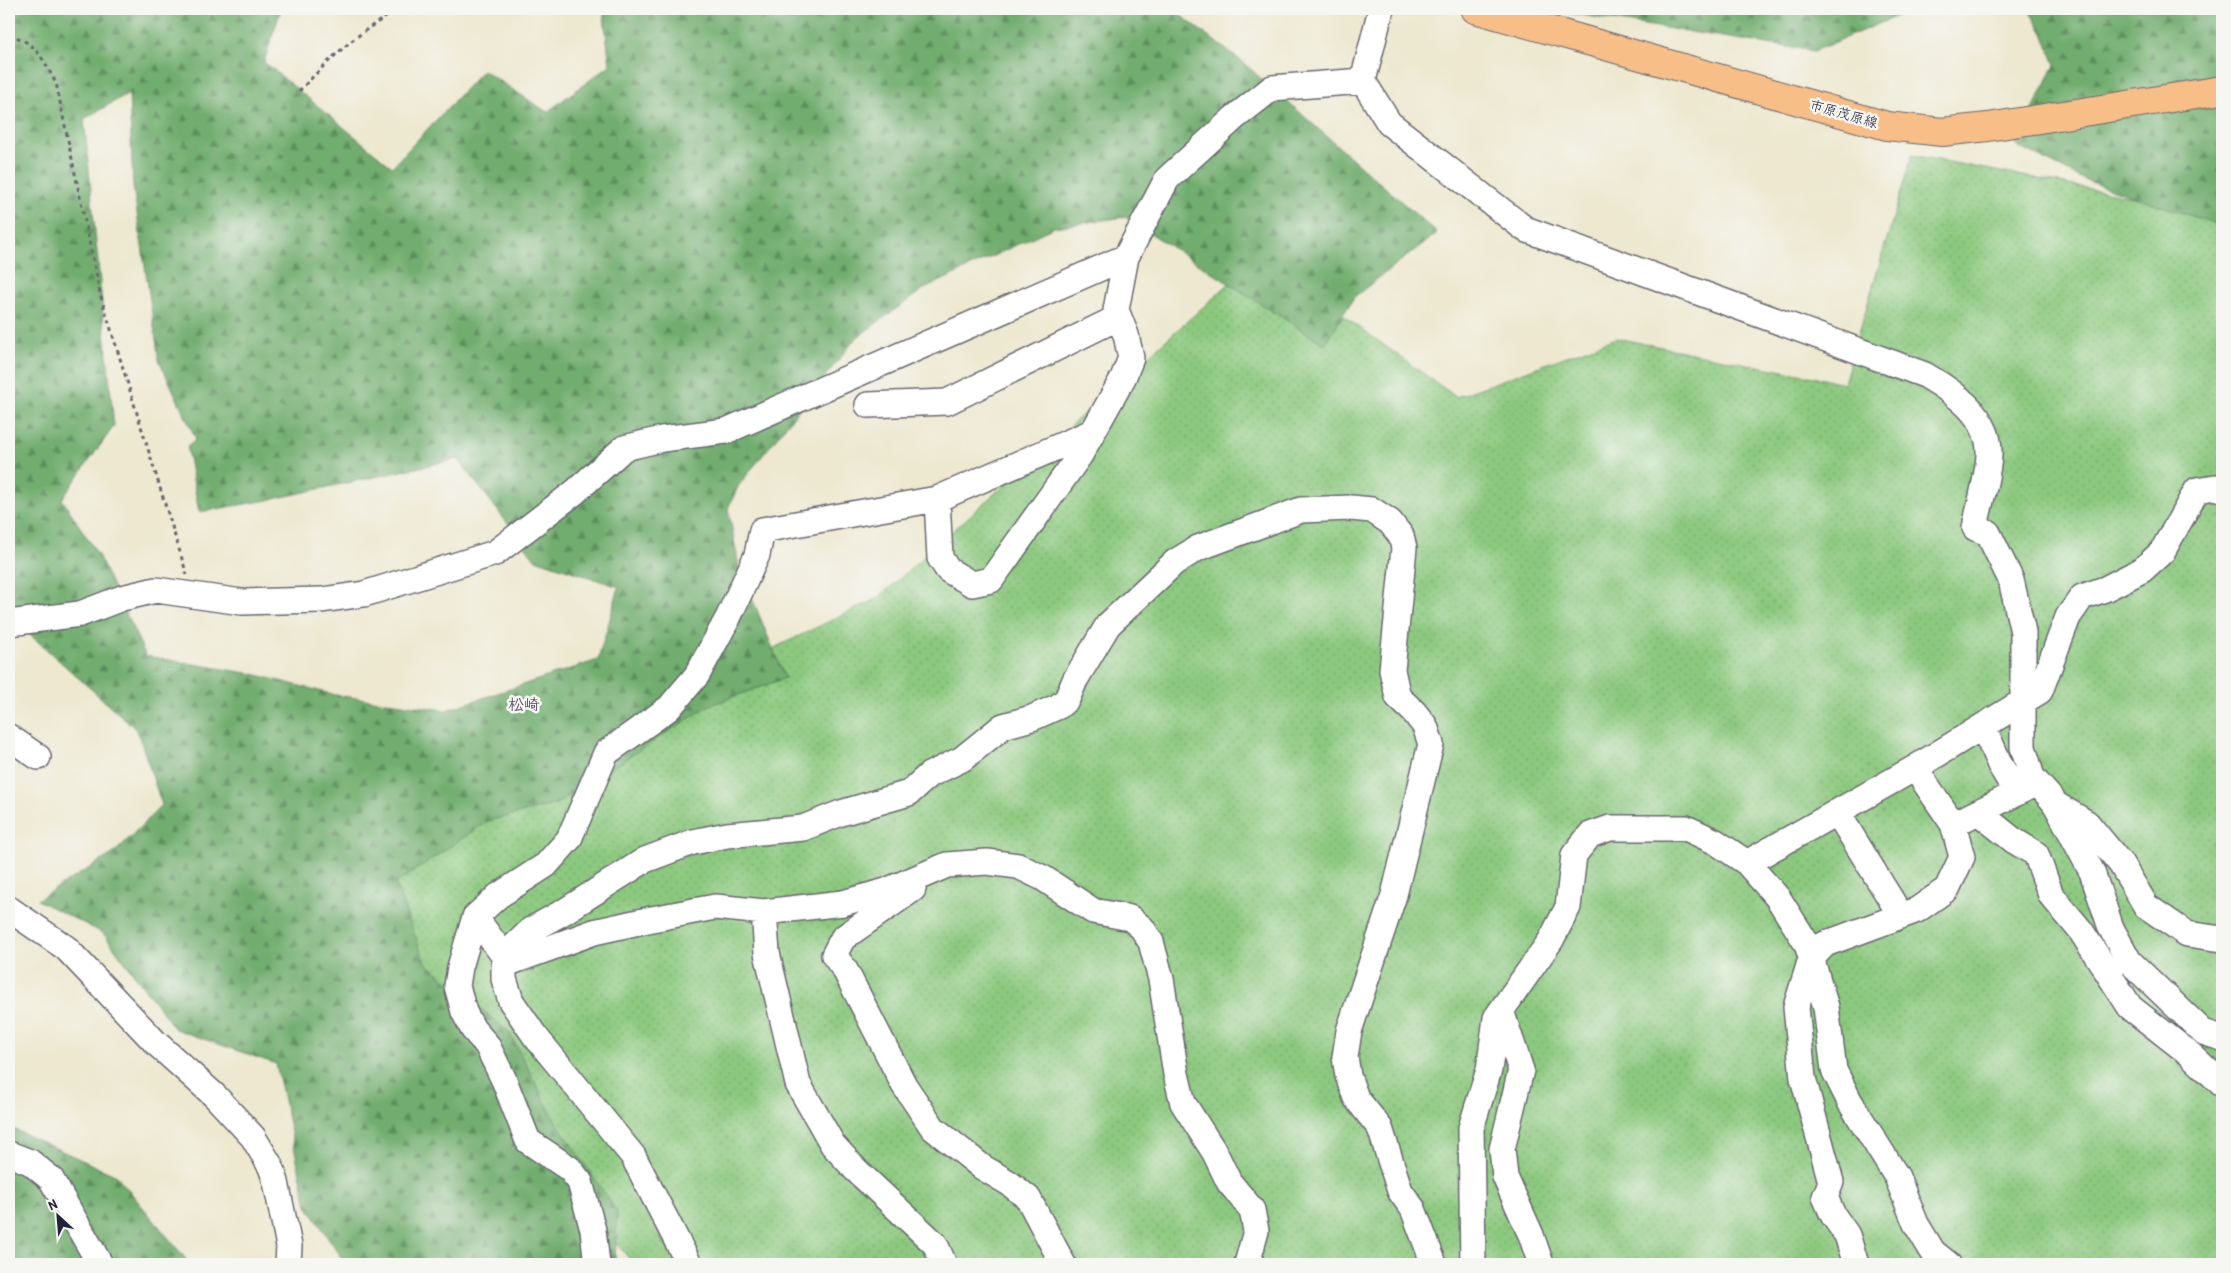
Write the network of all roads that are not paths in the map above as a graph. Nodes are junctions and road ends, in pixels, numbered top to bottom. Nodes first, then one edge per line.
1 (1381, 9) edge
2 (1475, 9) edge
3 (1363, 81) junction
4 (2222, 90) edge
5 (1126, 256) junction
6 (1119, 317) junction
7 (868, 405) dead end
8 (1092, 432) junction
9 (2222, 489) edge
10 (937, 499) junction
11 (9, 624) edge
12 (2023, 702) junction
13 (1983, 726) junction
14 (9, 738) edge
15 (38, 757) dead end
16 (1915, 768) junction
17 (2027, 788) junction
18 (2055, 803) junction
19 (1837, 812) junction
20 (1978, 812) junction
21 (1953, 824) junction
22 (1746, 863) junction
23 (931, 872) junction
24 (9, 909) edge
25 (764, 912) junction
26 (1901, 916) junction
27 (475, 917) junction
28 (2222, 939) edge
29 (504, 956) junction
30 (1810, 959) junction
31 (1501, 1011) junction
32 (2222, 1038) edge
33 (2222, 1084) edge
34 (9, 1154) edge
35 (100, 1264) edge
36 (288, 1264) edge
37 (597, 1264) edge
38 (689, 1264) edge
39 (944, 1264) edge
40 (1063, 1264) edge
41 (1247, 1264) edge
42 (1434, 1264) edge
43 (1473, 1264) edge
44 (1541, 1264) edge
45 (1856, 1264) edge
46 (1948, 1264) edge

1 - 3 street
2 - 4 main road, 市原茂原線
3 - 5 street
3 - 12 street
5 - 6 street
5 - 11 street
6 - 7 street
6 - 8 street
8 - 10 street
8 - 10 street
9 - 12 street
10 - 27 street
12 - 13 street
12 - 17 street
13 - 16 street
13 - 17 street
14 - 15 street
16 - 19 street
16 - 21 street
17 - 18 street
17 - 20 street
18 - 28 street
18 - 32 street
19 - 22 street
19 - 26 street
20 - 21 street
20 - 33 street
21 - 26 street
22 - 30 street
22 - 31 street
23 - 25 street
23 - 40 street
23 - 41 street
24 - 36 street
25 - 29 street
25 - 39 street
26 - 30 street
27 - 29 street
27 - 37 street
29 - 38 street
29 - 42 street
30 - 45 street
30 - 46 street
31 - 43 street
31 - 44 street
34 - 35 street

